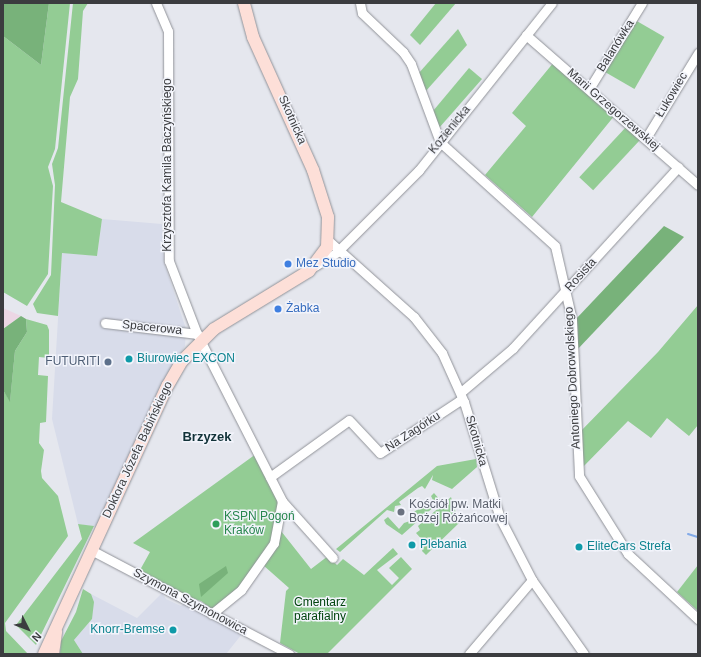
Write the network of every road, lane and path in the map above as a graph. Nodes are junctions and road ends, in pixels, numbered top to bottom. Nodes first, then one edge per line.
1 (156, 3) edge
2 (244, 3) edge
3 (360, 3) edge
4 (552, 3) edge
5 (642, 3) edge
6 (526, 35) junction
7 (698, 52) edge
8 (589, 89) junction
9 (646, 138) junction
10 (440, 142) junction
11 (678, 167) junction
12 (698, 185) edge
13 (333, 247) junction
14 (567, 291) junction
15 (105, 323) dead end
16 (199, 337) junction
17 (461, 392) junction
18 (464, 402) junction
19 (270, 477) junction
20 (282, 501) junction
21 (91, 550) junction
22 (333, 558) dead end
23 (532, 580) junction
24 (212, 614) junction
25 (698, 619) edge
26 (57, 623) junction
27 (45, 649) edge
28 (40, 654) edge
29 (53, 654) edge
30 (289, 654) edge
31 (469, 654) edge
32 (584, 654) edge

1 - 16 street, Krzysztofa Kamila Baczyńskiego
2 - 13 main road, Skotnicka
3 - 10 street, Antoniego Dobrowolskiego
4 - 6 street, Kozienicka
5 - 8 street, Balanówka
6 - 8 street, Marii Grzegorzewskiej
6 - 10 street, Kozienicka
7 - 9 street, Łukowiec
8 - 9 street, Marii Grzegorzewskiej
9 - 11 street, Marii Grzegorzewskiej
10 - 13 street, Kozienicka
10 - 14 street, Antoniego Dobrowolskiego
11 - 12 street, Marii Grzegorzewskiej
11 - 14 street, Rosista
13 - 16 main road, Doktora Józefa Babińskiego
13 - 17 street, Skotnicka
14 - 17 street, Rosista
14 - 25 street, Antoniego Dobrowolskiego
15 - 16 street, Spacerowa
16 - 19 street, Krzysztofa Kamila Baczyńskiego
16 - 21 main road, Doktora Józefa Babińskiego
17 - 18 street, Skotnicka
18 - 19 street, Na Zagórku
18 - 23 street, Skotnicka
19 - 20 street, Krzysztofa Kamila Baczyńskiego
20 - 22 street, Krzysztofa Kamila Baczyńskiego
20 - 24 street
21 - 24 street, Szymona Szymonowica
21 - 26 main road, Doktora Józefa Babińskiego
23 - 31 street
23 - 32 street, Skotnicka
24 - 30 street, Szymona Szymonowica
26 - 27 main road, Doktora Józefa Babińskiego
26 - 29 main road, Doktora Józefa Babińskiego
27 - 28 street, Doktora Józefa Babińskiego

